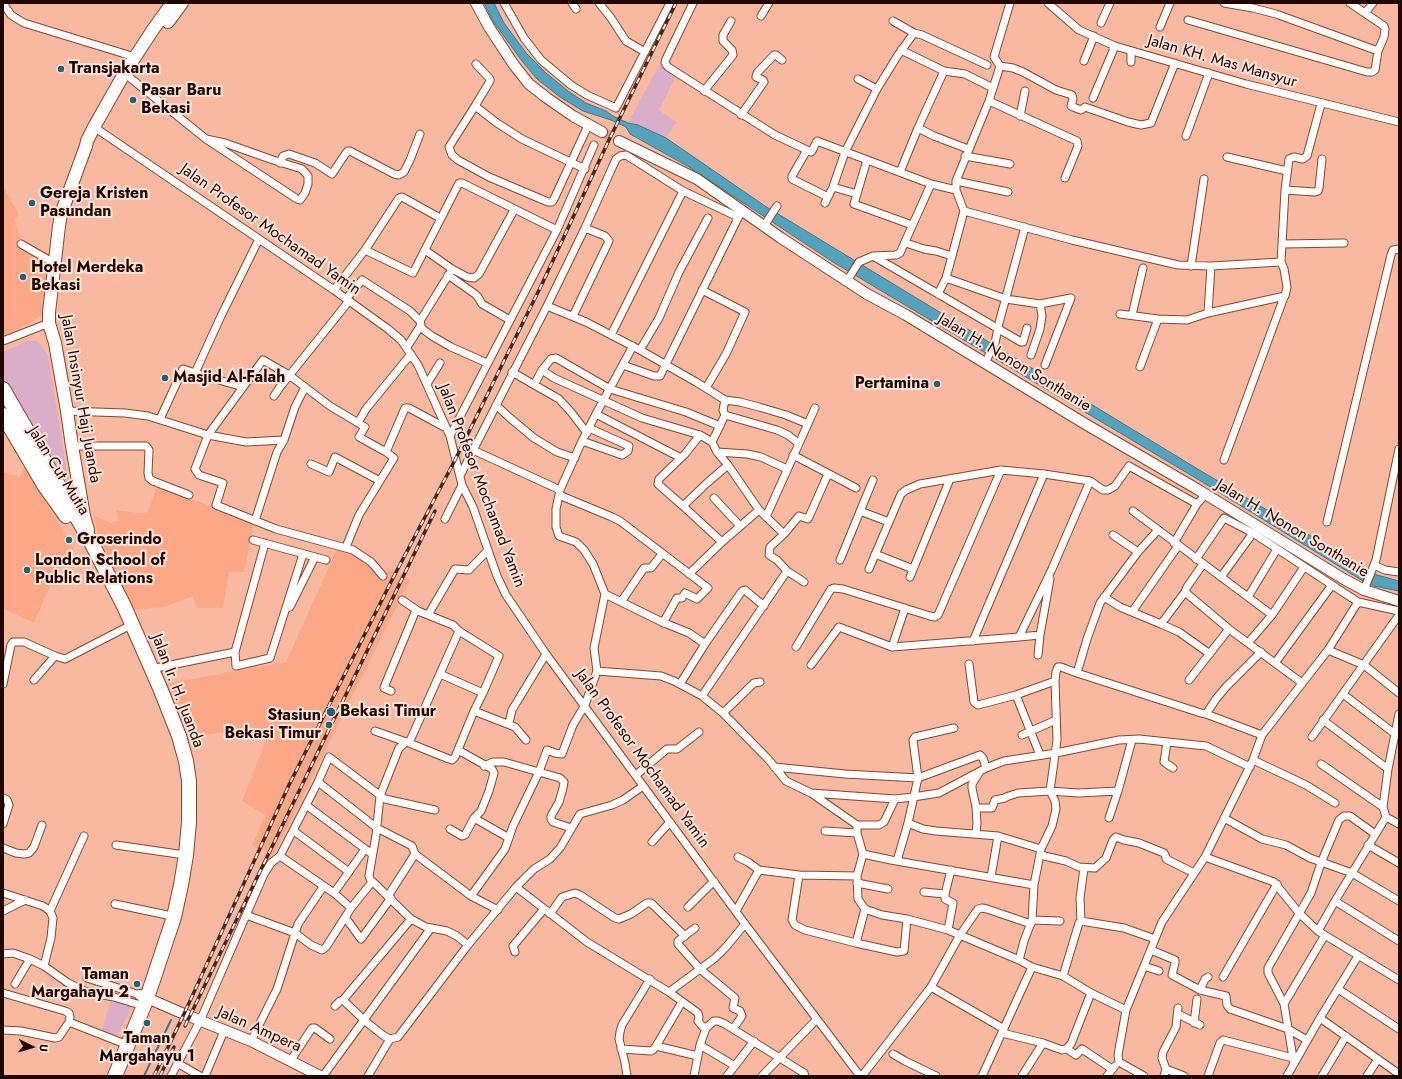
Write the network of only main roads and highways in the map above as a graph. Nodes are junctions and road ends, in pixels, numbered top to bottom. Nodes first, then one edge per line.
1 (172, 3) edge
2 (182, 3) edge
3 (155, 33) junction
4 (126, 76) junction
5 (3, 389) edge
6 (3, 415) edge
7 (87, 543) junction
8 (176, 737) junction
9 (142, 999) junction
10 (106, 1076) edge
11 (115, 1076) edge

1 - 3 main road, Jalan Insinyur Haji Juanda
2 - 3 main road, Jalan Insinyur Haji Juanda
3 - 4 main road, Jalan Insinyur Haji Juanda
3 - 4 main road, Jalan Insinyur Haji Juanda
4 - 7 main road, Jalan Insinyur Haji Juanda
5 - 7 highway, Jalan Ir. H. Juanda
6 - 7 highway, Jalan Cut Mutia
7 - 8 highway, Jalan Ir. H. Juanda
7 - 8 highway, Jalan Ir. H. Juanda
8 - 9 highway, Jalan Ir. H. Juanda
8 - 9 highway, Jalan Ir. H. Juanda
9 - 10 highway, Jalan Ir. H. Juanda
9 - 11 highway, Jalan Ir. H. Juanda

